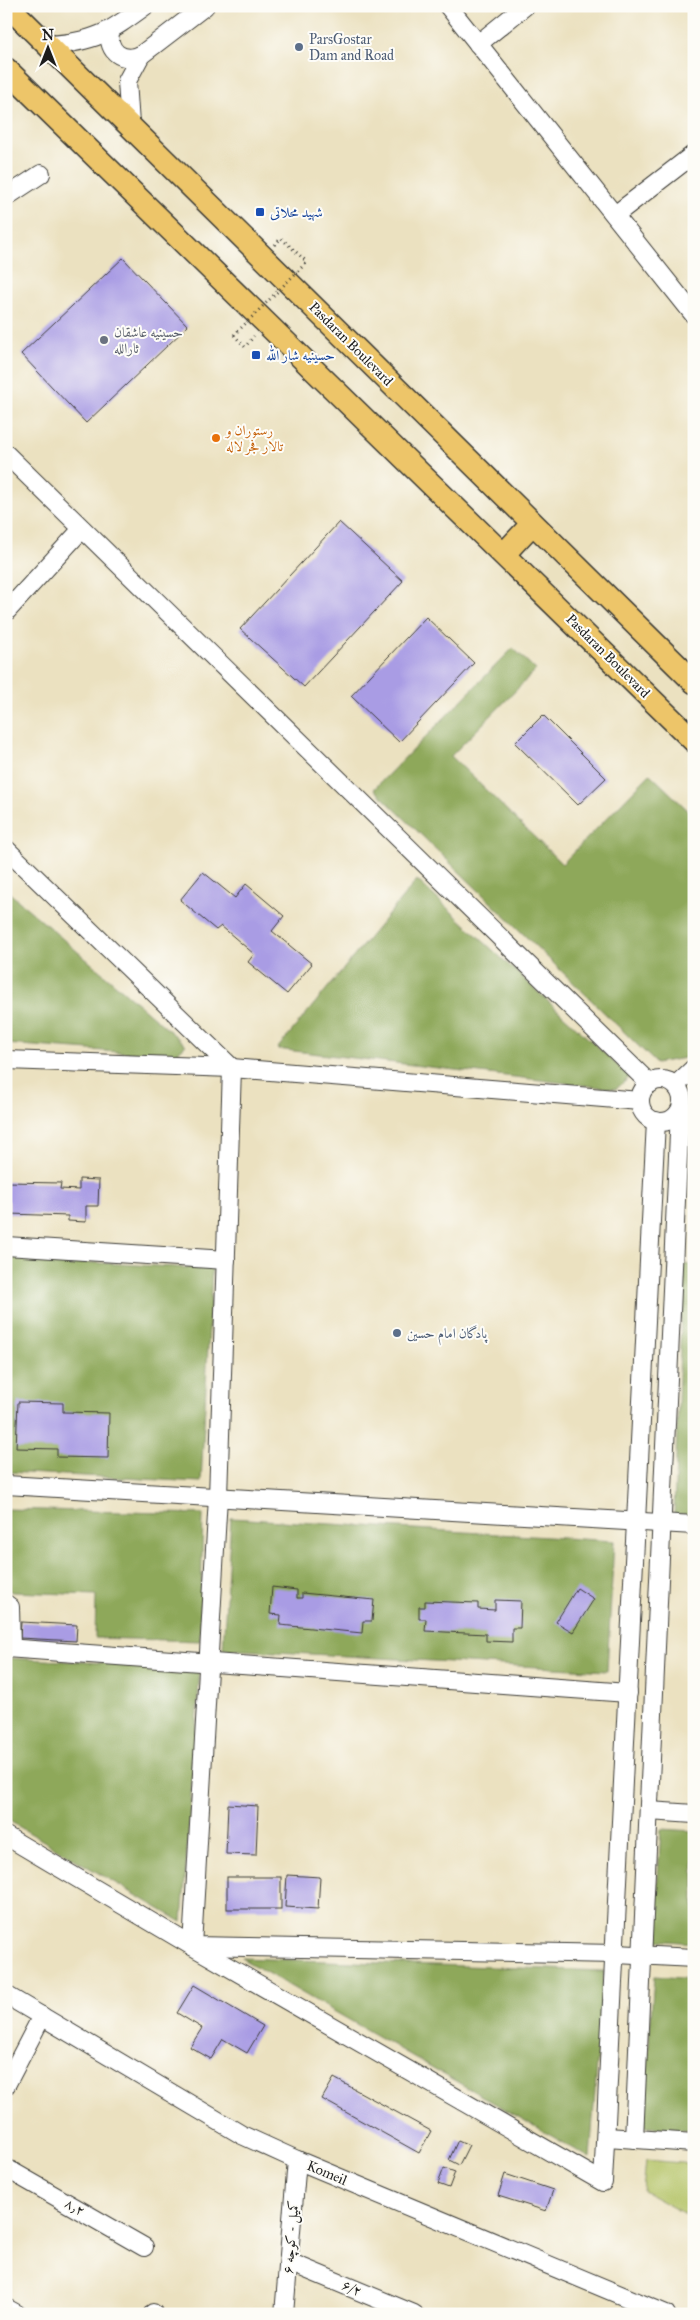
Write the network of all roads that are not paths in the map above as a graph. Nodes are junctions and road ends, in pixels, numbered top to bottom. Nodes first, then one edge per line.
1 (8, 6) edge
2 (145, 6) edge
3 (205, 6) edge
4 (448, 6) edge
5 (525, 6) edge
6 (110, 32) junction
7 (478, 44) junction
8 (49, 45) junction
9 (141, 55) junction
10 (6, 69) edge
11 (130, 124) junction
12 (694, 154) edge
13 (41, 174) dead end
14 (6, 198) edge
15 (615, 216) junction
16 (694, 315) edge
17 (6, 454) edge
18 (532, 524) junction
19 (82, 528) junction
20 (504, 554) junction
21 (6, 612) edge
22 (694, 682) edge
23 (694, 741) edge
24 (6, 849) edge
25 (6, 1060) edge
26 (232, 1068) junction
27 (694, 1068) edge
28 (650, 1084) junction
29 (676, 1086) junction
30 (640, 1101) junction
31 (680, 1111) junction
32 (656, 1121) junction
33 (6, 1246) edge
34 (226, 1260) junction
35 (6, 1485) edge
36 (218, 1498) junction
37 (637, 1521) junction
38 (662, 1523) junction
39 (694, 1524) edge
40 (6, 1604) edge
41 (9, 1648) edge
42 (208, 1662) junction
43 (628, 1693) junction
44 (649, 1811) junction
45 (694, 1814) edge
46 (6, 1836) edge
47 (192, 1946) junction
48 (616, 1954) junction
49 (642, 1955) junction
50 (694, 1958) edge
51 (6, 1996) edge
52 (42, 2016) junction
53 (6, 2085) edge
54 (607, 2137) junction
55 (634, 2139) junction
56 (694, 2143) edge
57 (297, 2160) junction
58 (6, 2168) edge
59 (144, 2247) dead end
60 (289, 2262) junction
61 (6, 2308) edge
62 (659, 2312) edge
63 (17, 2314) edge
64 (284, 2314) edge
65 (414, 2314) edge

1 - 8 main road, Pasdaran Boulevard
2 - 6 street
3 - 9 street
4 - 7 street
5 - 7 street
6 - 8 street
6 - 9 street
7 - 15 street
8 - 11 main road, Pasdaran Boulevard
9 - 11 street
10 - 20 main road, Pasdaran Boulevard
11 - 18 main road, Pasdaran Boulevard
12 - 15 street
13 - 14 street
15 - 16 street
17 - 19 street
18 - 20 main road
18 - 22 main road, Pasdaran Boulevard
19 - 21 street
19 - 28 street
20 - 23 main road, Pasdaran Boulevard
24 - 26 street
25 - 26 street
26 - 30 street
26 - 34 street
27 - 29 street
28 - 29 street
28 - 30 street
29 - 31 street
30 - 32 street
31 - 32 street
31 - 38 street
32 - 37 street
33 - 34 street
34 - 36 street
35 - 36 street
36 - 37 street
36 - 42 street
37 - 38 street
37 - 43 street
38 - 39 street
38 - 44 street
40 - 41 street
41 - 42 street
42 - 43 street
42 - 47 street
43 - 48 street
44 - 45 street
44 - 49 street
46 - 47 street
47 - 48 street
47 - 54 street
48 - 49 street
48 - 54 street
49 - 50 street
49 - 55 street
51 - 52 street, Komeil
52 - 53 street
52 - 57 street, Komeil
54 - 55 street
55 - 56 street
57 - 60 street, کمیل - کوچه ۶
57 - 62 street, Komeil
58 - 59 street, ۸٫۲
60 - 64 street, کمیل - کوچه ۶
60 - 65 street, ۶/۲
61 - 63 street

